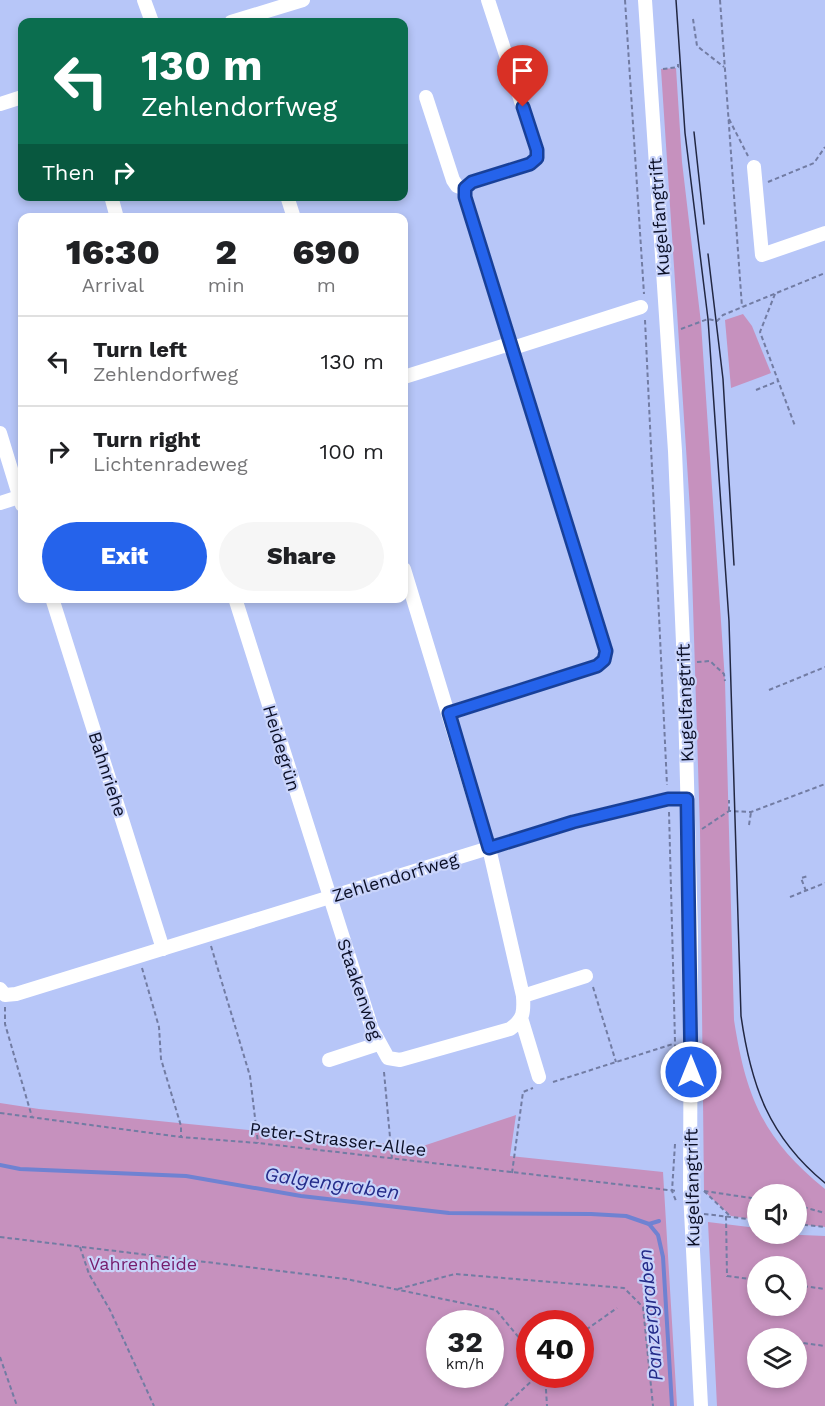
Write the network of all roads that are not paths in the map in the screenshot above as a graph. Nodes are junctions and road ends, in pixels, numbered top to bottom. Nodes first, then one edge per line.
1 (144, 0) edge
2 (303, 0) edge
3 (488, 0) edge
4 (645, 0) edge
5 (151, 18) edge
6 (246, 18) edge
7 (426, 97) dead end
8 (18, 98) edge
9 (0, 104) edge
10 (754, 167) road end
11 (465, 189) junction
12 (825, 233) edge
13 (642, 301) road end
14 (513, 347) junction
15 (408, 376) edge
16 (0, 433) edge
17 (18, 487) edge
18 (18, 500) edge
19 (0, 503) edge
20 (408, 582) edge
21 (54, 603) edge
22 (238, 603) edge
23 (449, 713) junction
24 (687, 799) junction
25 (489, 848) junction
26 (329, 898) junction
27 (163, 949) junction
28 (586, 976) road end
29 (2, 992) edge
30 (523, 996) junction
31 (522, 1021) junction
32 (378, 1044) junction
33 (329, 1060) dead end
34 (540, 1081) road end
35 (701, 1406) edge

1 - 5 street
2 - 6 street
3 - 11 street
4 - 24 street, Kugelfangtrift
7 - 11 street
8 - 9 street
10 - 12 street
11 - 14 street
13 - 14 street
14 - 15 street
14 - 23 street
16 - 17 street
18 - 19 street
20 - 23 street
21 - 27 street, Bahnriehe
22 - 26 street, Heidegrün
23 - 25 street
24 - 25 street, Zehlendorfweg
24 - 35 street, Kugelfangtrift
25 - 26 street, Zehlendorfweg
25 - 30 street
26 - 27 street, Zehlendorfweg
26 - 32 street, Staakenweg
27 - 29 street, Zehlendorfweg
28 - 30 street
30 - 31 street
31 - 32 street, Staakenweg
31 - 34 street
32 - 33 street

